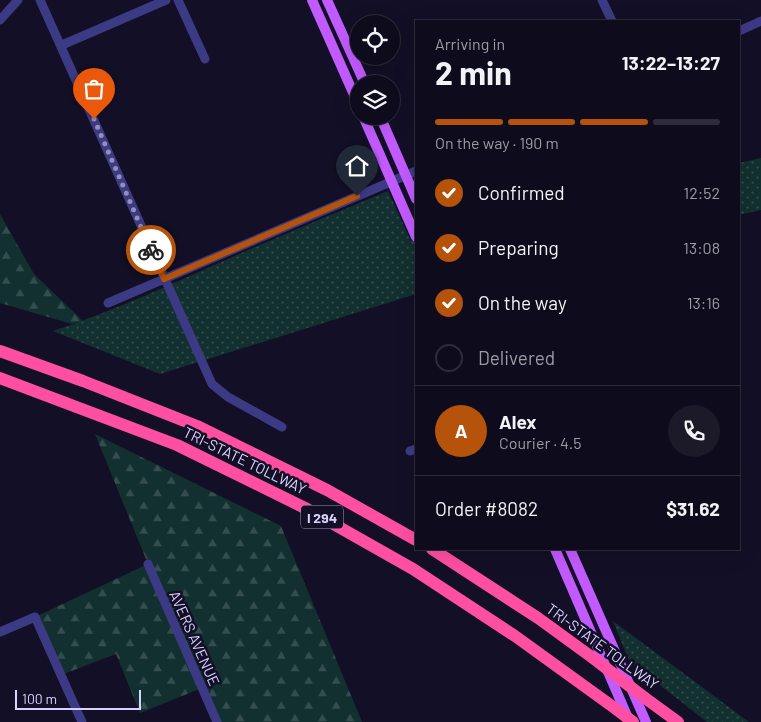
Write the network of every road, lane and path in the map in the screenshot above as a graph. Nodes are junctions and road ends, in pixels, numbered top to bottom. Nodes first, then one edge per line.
1 (18, 0) edge
2 (40, 0) edge
3 (166, 0) edge
4 (178, 0) edge
5 (312, 0) edge
6 (327, 0) edge
7 (602, 0) edge
8 (0, 20) edge
9 (612, 20) edge
10 (761, 21) edge
11 (740, 31) edge
12 (62, 45) junction
13 (204, 59) dead end
14 (361, 75) edge
15 (350, 86) edge
16 (367, 125) edge
17 (385, 125) edge
18 (411, 173) edge
19 (392, 181) junction
20 (415, 194) edge
21 (415, 235) edge
22 (164, 279) junction
23 (108, 303) dead end
24 (0, 351) edge
25 (0, 378) edge
26 (282, 427) dead end
27 (415, 539) edge
28 (434, 550) edge
29 (555, 550) edge
30 (570, 550) edge
31 (148, 564) dead end
32 (0, 632) edge
33 (82, 722) edge
34 (218, 722) edge
35 (631, 722) edge
36 (646, 722) edge
37 (678, 722) edge

1 - 8 street
2 - 12 street
3 - 12 street
4 - 13 street
5 - 15 main road
6 - 14 main road
7 - 9 street
10 - 11 street
12 - 22 street
16 - 19 main road
17 - 18 main road
18 - 19 street
18 - 20 main road
19 - 21 main road
19 - 22 street
22 - 23 street
22 - 26 street
24 - 27 highway, TRI-STATE TOLLWAY / I 294
25 - 35 highway, TRI-STATE TOLLWAY / I 294, bridge
28 - 37 highway, TRI-STATE TOLLWAY, bridge
29 - 35 main road
30 - 36 main road
31 - 34 street, AVERS AVENUE
32 - 33 street

